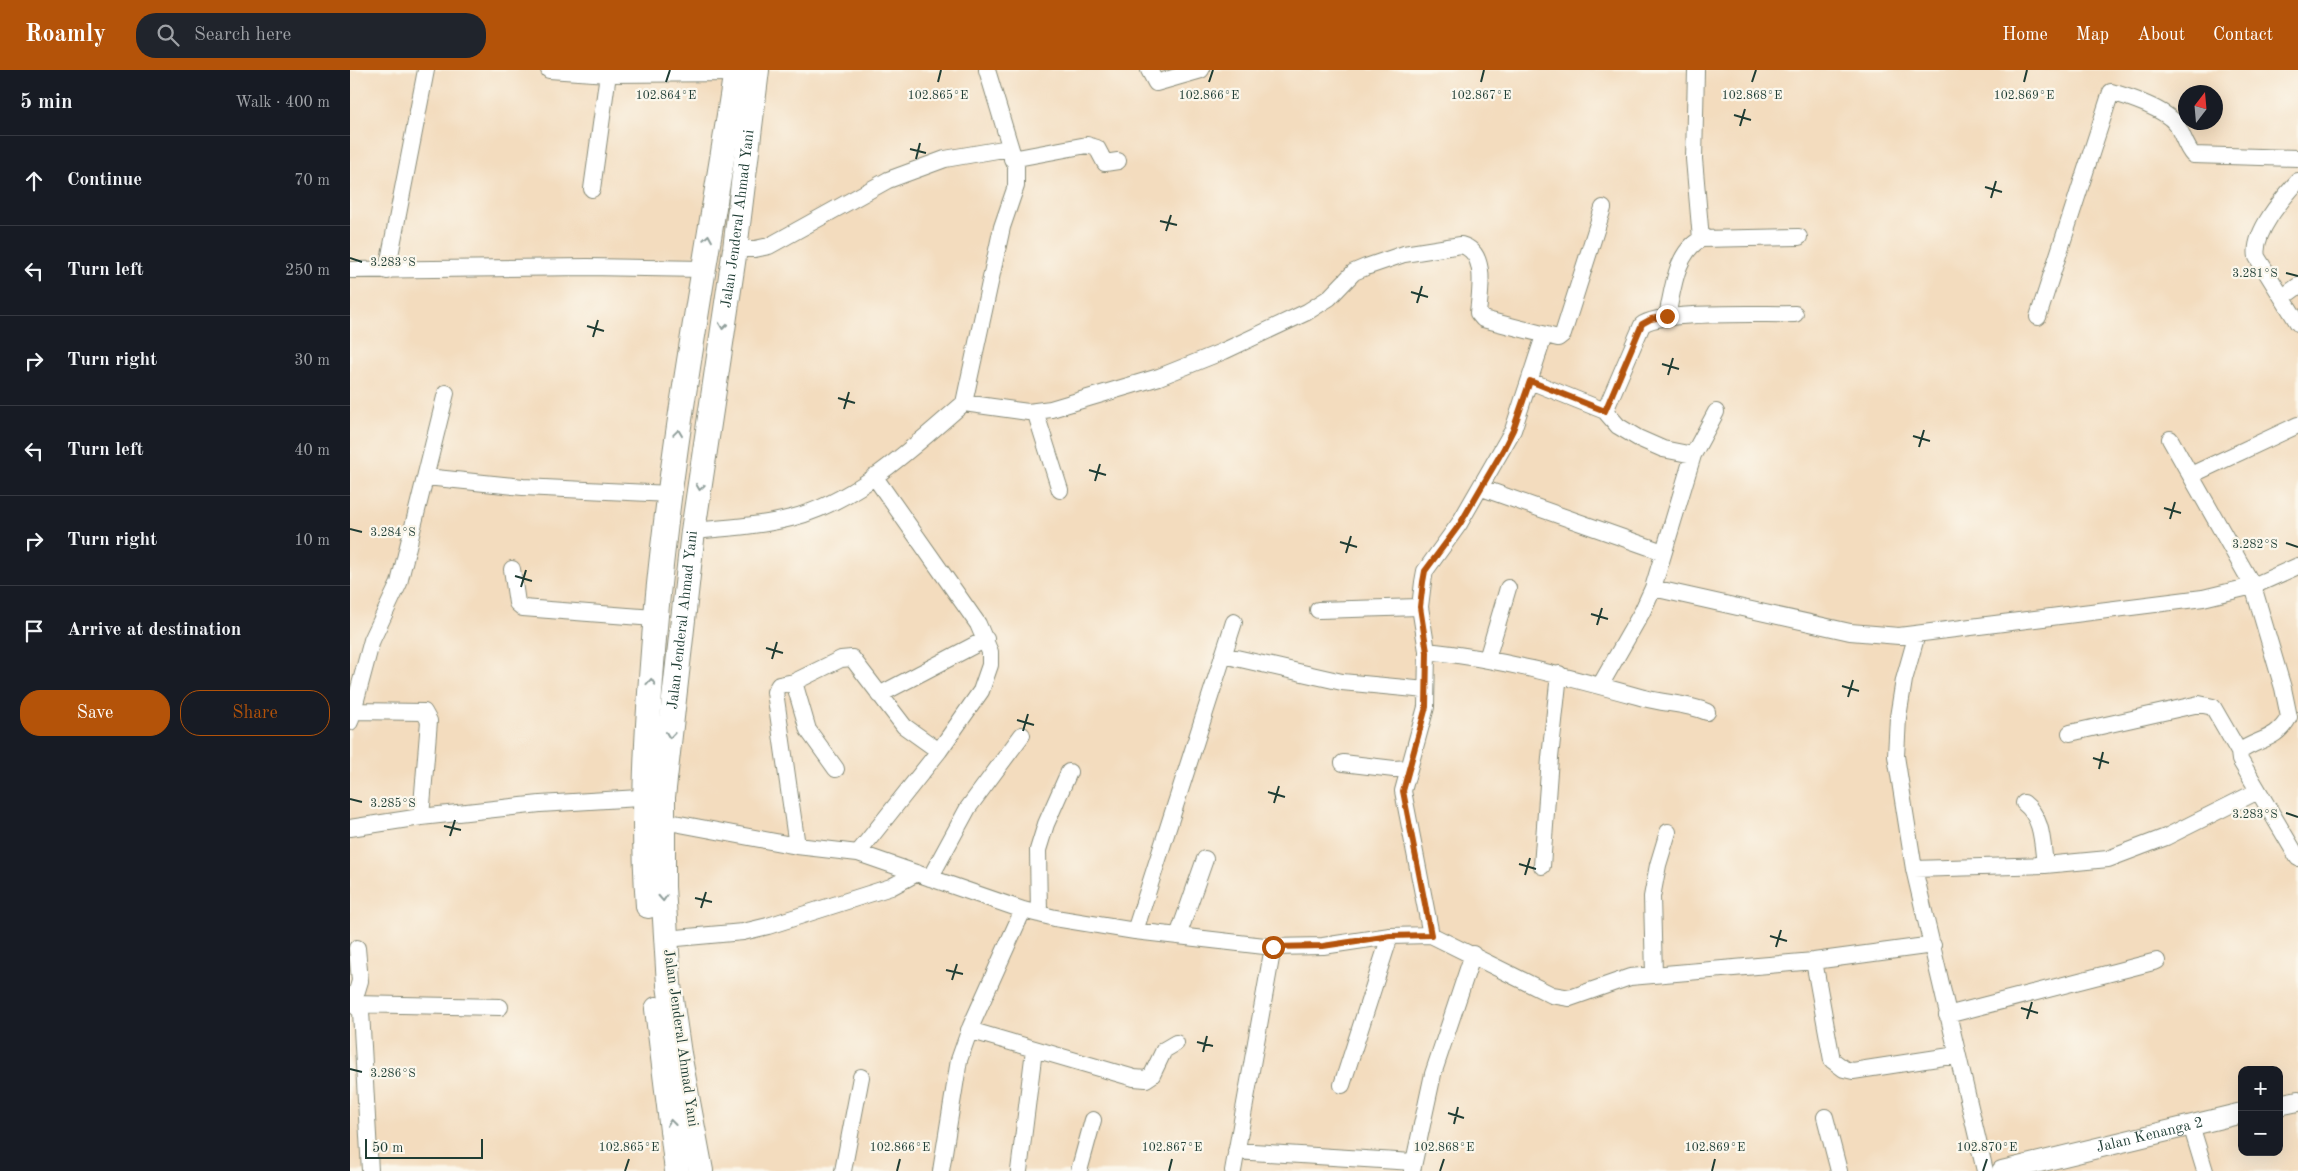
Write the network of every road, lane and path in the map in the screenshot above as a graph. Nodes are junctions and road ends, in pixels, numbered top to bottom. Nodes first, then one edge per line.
1 (426, 70) edge
2 (549, 70) edge
3 (987, 70) edge
4 (1149, 70) edge
5 (1201, 70) edge
6 (1696, 70) edge
7 (743, 71) edge
8 (608, 74) junction
9 (1011, 153) junction
10 (2298, 158) edge
11 (1118, 161) dead end
12 (2298, 181) edge
13 (592, 189) dead end
14 (1604, 208) dead end
15 (1799, 238) dead end
16 (1700, 240) junction
17 (735, 249) junction
18 (703, 269) junction
19 (350, 270) edge
20 (387, 271) junction
21 (2298, 286) edge
22 (2282, 297) junction
23 (1795, 314) dead end
24 (1667, 316) junction
25 (2038, 317) dead end
26 (2298, 323) edge
27 (1544, 336) junction
28 (1530, 381) junction
29 (446, 393) dead end
30 (964, 403) junction
31 (1035, 411) junction
32 (1605, 411) junction
33 (1716, 412) dead end
34 (2298, 426) edge
35 (2170, 439) dead end
36 (1693, 455) junction
37 (2191, 475) junction
38 (874, 476) junction
39 (426, 477) junction
40 (1482, 488) junction
41 (1060, 490) dead end
42 (670, 494) junction
43 (693, 531) junction
44 (1663, 552) junction
45 (2298, 566) edge
46 (512, 569) dead end
47 (2253, 586) junction
48 (1508, 588) dead end
49 (1653, 588) junction
50 (1420, 607) junction
51 (1318, 610) dead end
52 (1234, 622) dead end
53 (654, 627) junction
54 (1917, 634) junction
55 (681, 637) junction
56 (986, 639) junction
57 (1427, 652) junction
58 (1223, 655) junction
59 (1487, 659) junction
60 (1559, 674) junction
61 (794, 682) junction
62 (1601, 684) junction
63 (1426, 690) junction
64 (879, 696) junction
65 (1707, 712) dead end
66 (352, 717) edge
67 (2070, 733) dead end
68 (1022, 736) dead end
69 (939, 751) junction
70 (2239, 752) junction
71 (1343, 763) dead end
72 (1409, 768) junction
73 (836, 769) dead end
74 (1069, 772) dead end
75 (2258, 791) junction
76 (2024, 802) dead end
77 (654, 808) junction
78 (420, 817) junction
79 (350, 828) edge
80 (1668, 832) dead end
81 (797, 846) junction
82 (858, 853) junction
83 (2298, 858) edge
84 (1205, 859) dead end
85 (2045, 865) junction
86 (1542, 866) dead end
87 (1914, 869) junction
88 (923, 876) junction
89 (1031, 912) junction
90 (1135, 931) junction
91 (1431, 935) junction
92 (1178, 936) junction
93 (1390, 936) junction
94 (666, 940) junction
95 (1933, 945) junction
96 (1273, 947) junction
97 (357, 948) dead end
98 (1473, 954) junction
99 (1814, 961) junction
100 (2157, 961) dead end
101 (1654, 975) junction
102 (352, 1004) edge
103 (500, 1007) dead end
104 (1947, 1014) junction
105 (969, 1030) junction
106 (1176, 1043) dead end
107 (1034, 1050) junction
108 (1957, 1055) junction
109 (861, 1077) dead end
110 (1342, 1085) dead end
111 (2298, 1101) edge
112 (2283, 1104) edge
113 (2238, 1115) edge
114 (1825, 1117) dead end
115 (1093, 1120) dead end
116 (2191, 1125) junction
117 (1236, 1151) junction
118 (1412, 1166) edge
119 (370, 1171) edge
120 (677, 1171) edge
121 (701, 1171) edge
122 (844, 1171) edge
123 (941, 1171) edge
124 (1019, 1171) edge
125 (1079, 1171) edge
126 (1233, 1171) edge
127 (1839, 1171) edge
128 (1985, 1171) edge
129 (2002, 1171) edge
130 (2205, 1171) edge

1 - 20 street
2 - 8 street
3 - 9 street
4 - 5 street
6 - 16 street
7 - 8 street
7 - 17 highway, Jalan Jenderal Ahmad Yani
18 -> 7 highway, Jalan Jenderal Ahmad Yani
8 - 13 street
9 - 11 street
9 - 17 street
9 - 30 street
10 - 25 street
12 - 22 street
14 - 27 street
15 - 16 street
16 - 24 street
17 -> 43 highway, Jalan Jenderal Ahmad Yani
18 - 20 street
42 -> 18 highway, Jalan Jenderal Ahmad Yani
19 - 20 street
21 - 22 street
22 - 26 street
23 - 24 street
24 - 32 street
27 - 28 street
27 - 31 street
28 - 32 street
28 - 40 street
29 - 39 street
30 - 31 street
30 - 38 street
31 - 41 street
32 - 36 street
33 - 36 street
34 - 37 street
35 - 37 street
36 - 44 street
37 - 47 street
38 - 43 street
38 - 56 street
39 - 42 street
39 - 66 street
40 - 44 street
40 - 50 street
42 - 53 highway, Jalan Jenderal Ahmad Yani
43 - 55 highway, Jalan Jenderal Ahmad Yani
44 - 49 street
45 - 47 street
46 - 53 street
47 - 54 street
47 - 70 street
48 - 59 street
49 - 54 street
49 - 62 street
50 - 51 street
50 - 57 street
52 - 58 street
53 - 55 highway
77 -> 53 highway, Jalan Jenderal Ahmad Yani
54 - 87 street
55 -> 77 highway, Jalan Jenderal Ahmad Yani
56 - 64 street
56 - 69 street
57 - 59 street
57 - 63 street
58 - 63 street
58 - 90 street
59 - 60 street
60 - 62 street
60 - 86 street
61 - 64 street
61 - 73 street
61 - 81 street
62 - 65 street
63 - 72 street
64 - 69 street
66 - 78 street
67 - 70 street
68 - 88 street
69 - 82 street
70 - 75 street
71 - 72 street
72 - 91 street
74 - 89 street
75 - 83 street
75 - 85 street
76 - 85 street
77 - 78 street
77 - 81 street
77 -> 94 highway, Jalan Jenderal Ahmad Yani
120 -> 77 highway, Jalan Jenderal Ahmad Yani
78 - 79 street
80 - 101 street
81 - 82 street
82 - 88 street
84 - 92 street
85 - 87 street
87 - 95 street
88 - 89 street
88 - 94 street
89 - 90 street
89 - 105 street
90 - 92 street
91 - 93 street
91 - 98 street
92 - 96 street
93 - 96 street
93 - 110 street
94 - 121 highway, Jalan Jenderal Ahmad Yani
95 - 99 street
95 - 104 street
96 - 117 street
97 - 102 street
98 - 101 street
98 - 118 street
99 - 101 street
99 - 108 street
100 - 104 street
102 - 103 street
102 - 119 street
104 - 108 street
105 - 107 street
105 - 123 street
106 - 107 street
107 - 124 street
108 - 128 street
109 - 122 street
111 - 112 main road
113 - 116 main road, Jalan Kenanga 2
114 - 127 street
115 - 125 street
116 - 129 main road, Jalan Kenanga 2
116 - 130 street
117 - 118 street
117 - 126 street

